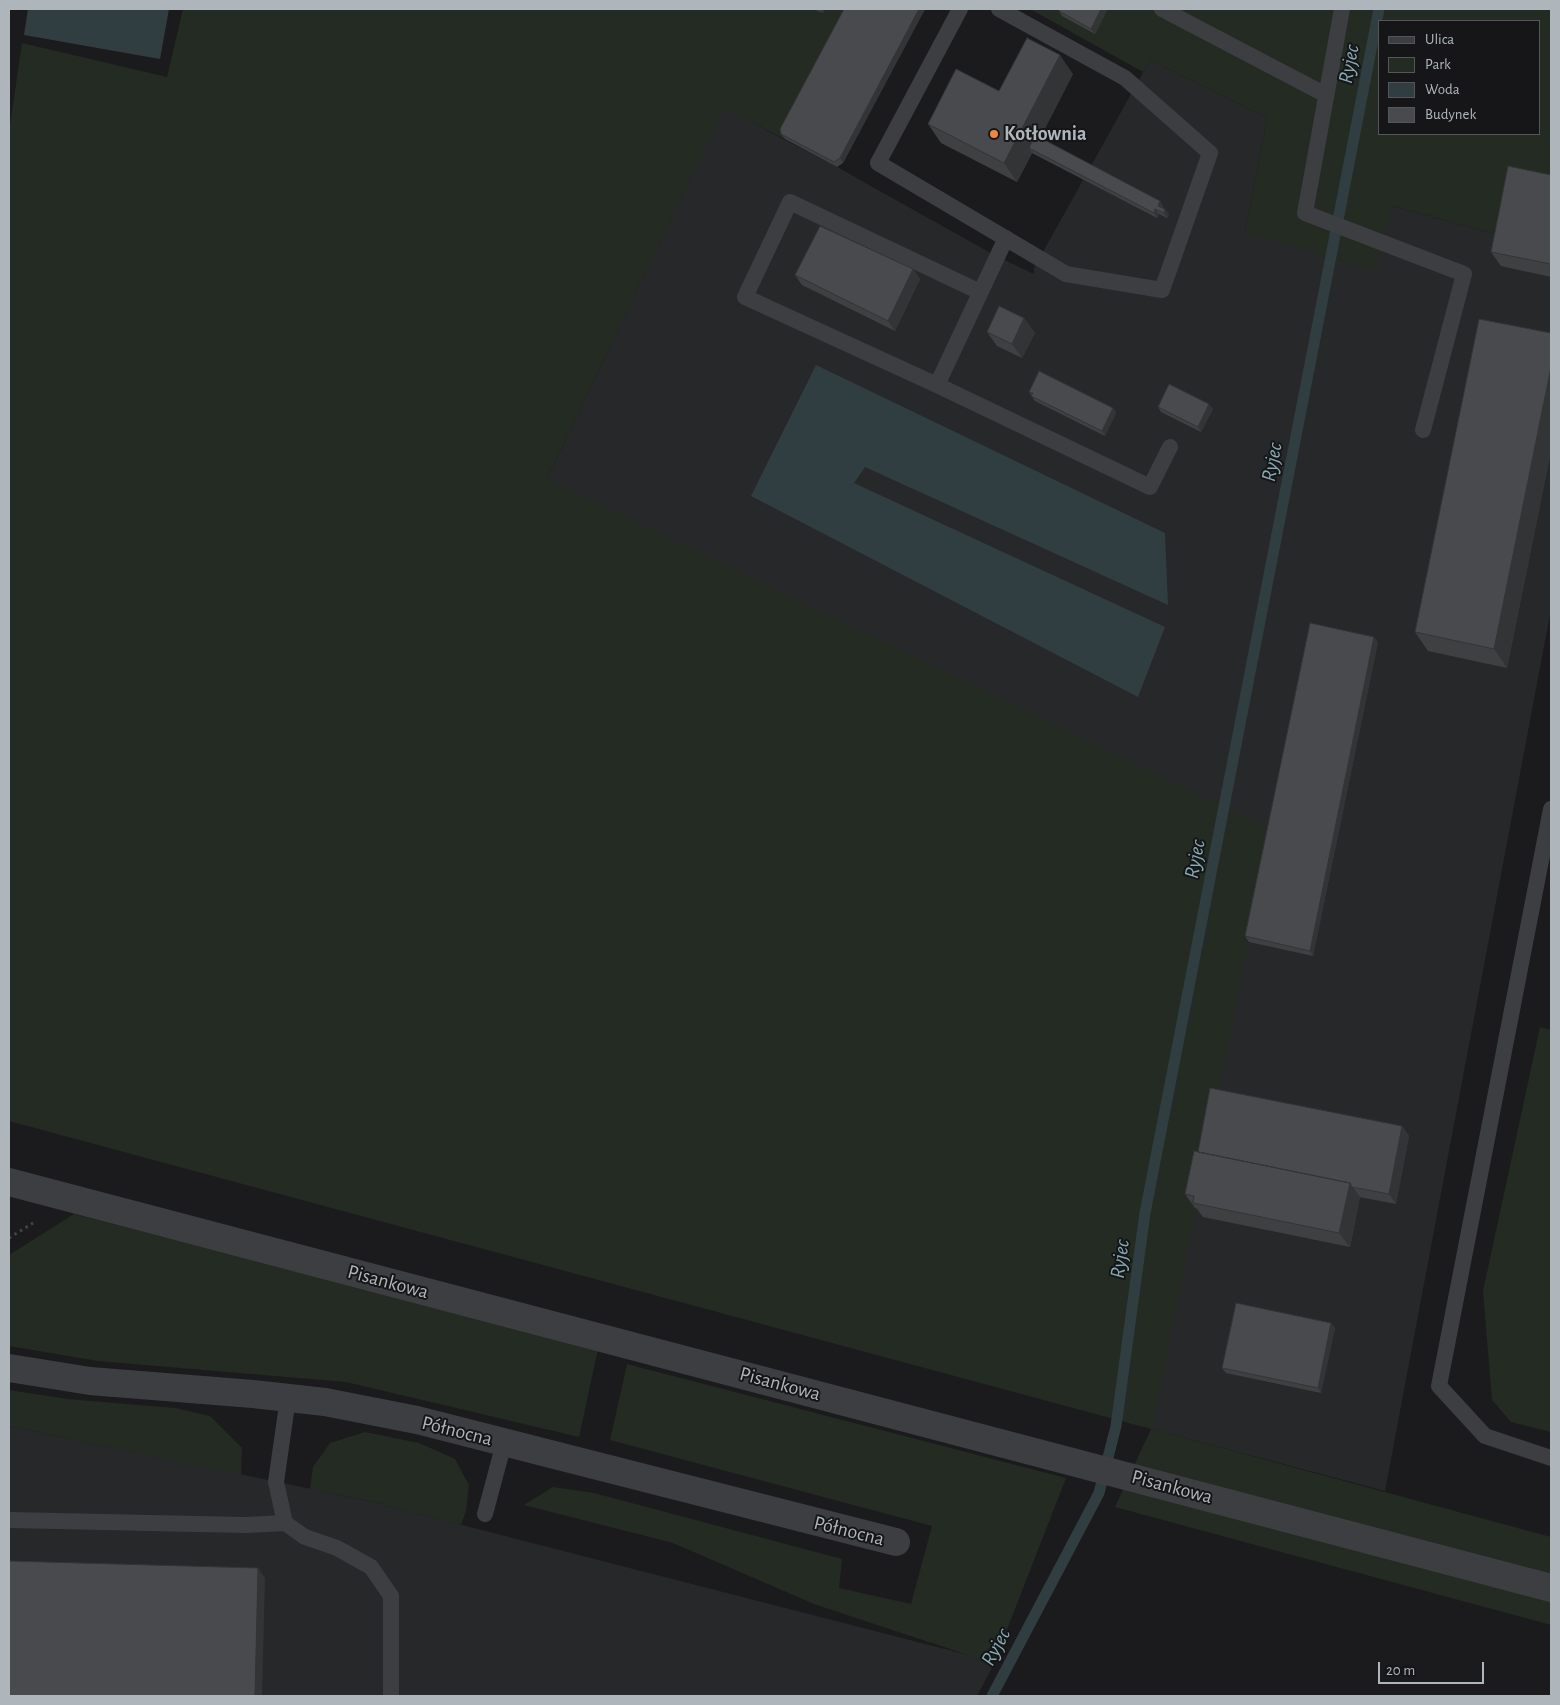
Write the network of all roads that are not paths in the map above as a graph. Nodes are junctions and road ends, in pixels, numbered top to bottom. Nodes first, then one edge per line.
1 (960, 9) edge
2 (999, 9) edge
3 (1162, 9) edge
4 (1342, 9) edge
5 (1326, 95) junction
6 (1006, 238) junction
7 (980, 292) junction
8 (938, 385) junction
9 (1423, 430) dead end
10 (1170, 447) dead end
11 (1551, 809) edge
12 (9, 1182) edge
13 (9, 1368) edge
14 (288, 1398) junction
15 (504, 1443) junction
16 (1551, 1458) edge
17 (485, 1514) dead end
18 (9, 1520) edge
19 (285, 1523) junction
20 (896, 1542) dead end
21 (1551, 1588) edge
22 (392, 1696) edge

1 - 6 lane
2 - 6 lane
3 - 5 lane
4 - 5 lane
5 - 9 lane
6 - 7 lane
7 - 8 lane
7 - 8 lane
8 - 10 lane
11 - 16 lane
12 - 21 street, Pisankowa
13 - 14 street, Północna
14 - 15 street, Północna
14 - 19 lane
15 - 17 lane
15 - 20 street, Północna
18 - 19 lane
19 - 22 lane

